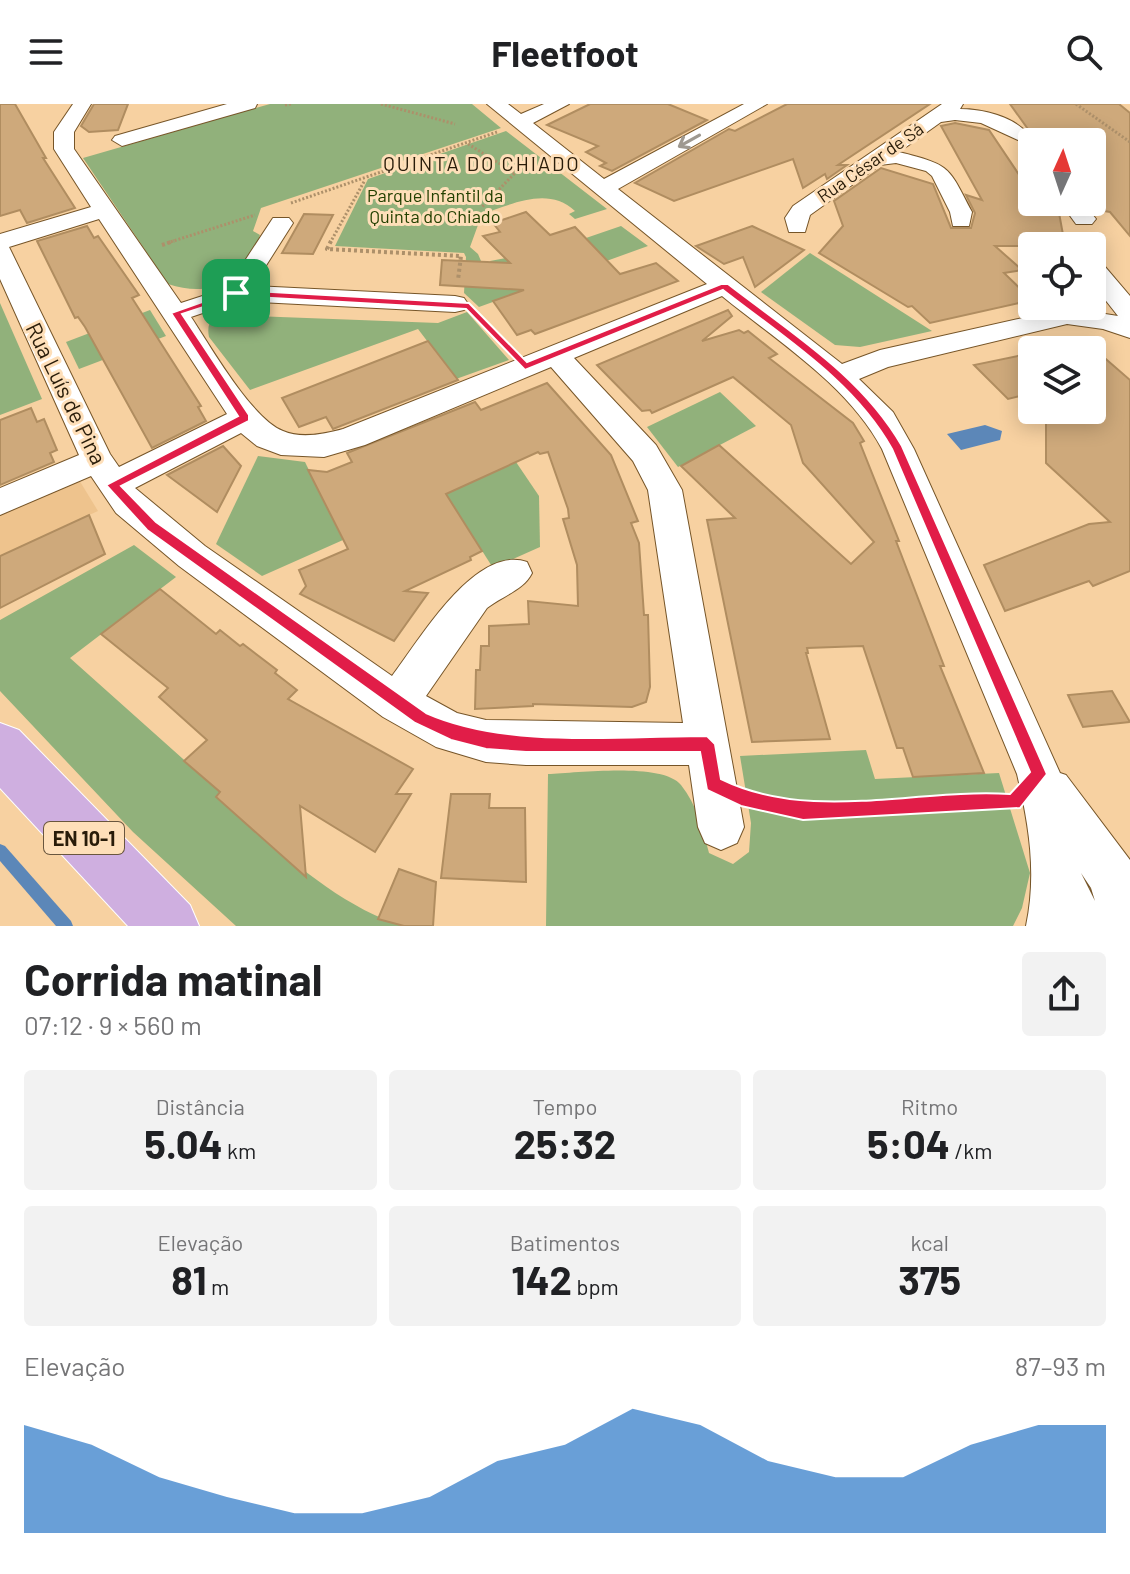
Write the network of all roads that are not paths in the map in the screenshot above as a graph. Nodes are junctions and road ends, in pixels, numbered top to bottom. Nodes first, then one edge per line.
1 (82, 104) edge
2 (248, 104) edge
3 (496, 104) edge
4 (560, 104) edge
5 (758, 104) edge
6 (954, 104) edge
7 (993, 104) edge
8 (520, 122) junction
9 (926, 122) junction
10 (1018, 134) joint
11 (122, 140) dead end
12 (873, 160) junction
13 (941, 173) junction
14 (604, 188) junction
15 (105, 210) junction
16 (275, 214) road end
17 (961, 221) dead end
18 (797, 227) dead end
19 (0, 242) edge
20 (0, 252) edge
21 (1106, 284) edge
22 (724, 286) junction
23 (236, 293) junction
24 (455, 304) road end
25 (176, 313) junction
26 (1130, 313) edge
27 (1035, 320) edge
28 (1105, 320) edge
29 (1130, 329) edge
30 (540, 360) junction
31 (839, 376) junction
32 (245, 418) junction
33 (104, 472) junction
34 (0, 502) edge
35 (514, 573) dead end
36 (397, 703) junction
37 (707, 744) junction
38 (0, 749) edge
39 (1039, 774) junction
40 (721, 827) dead end
41 (1058, 874) junction
42 (1120, 884) edge
43 (169, 926) edge
44 (1051, 926) edge
45 (1083, 926) edge
46 (1127, 926) edge

1 - 15 street
2 - 11 street
3 - 8 street
4 - 8 street
5 -> 14 street
6 - 9 street, Rua César de Sá
7 - 10 street
8 - 14 street
9 - 10 street
9 - 12 street, Rua César de Sá
9 - 13 street
12 - 13 street
12 - 18 street, Rua César de Sá
13 - 17 street
14 - 22 street
15 - 19 street
15 - 25 street
16 - 23 street
20 - 33 street, Rua Luís de Pina
21 - 26 street
22 - 30 street
22 - 31 street
23 - 24 street
23 - 25 street
25 - 32 street
27 - 31 street
28 - 29 street
30 - 32 street
30 - 37 street
31 - 39 street
32 - 33 street
33 - 34 street
33 - 36 street, Rua Luís de Pina
35 - 36 street
36 - 37 street, Rua Luís de Pina
37 - 40 street
38 - 43 main road, EN 10-1
39 - 41 street
39 - 42 street
41 - 44 street
41 - 45 street
42 - 46 street

